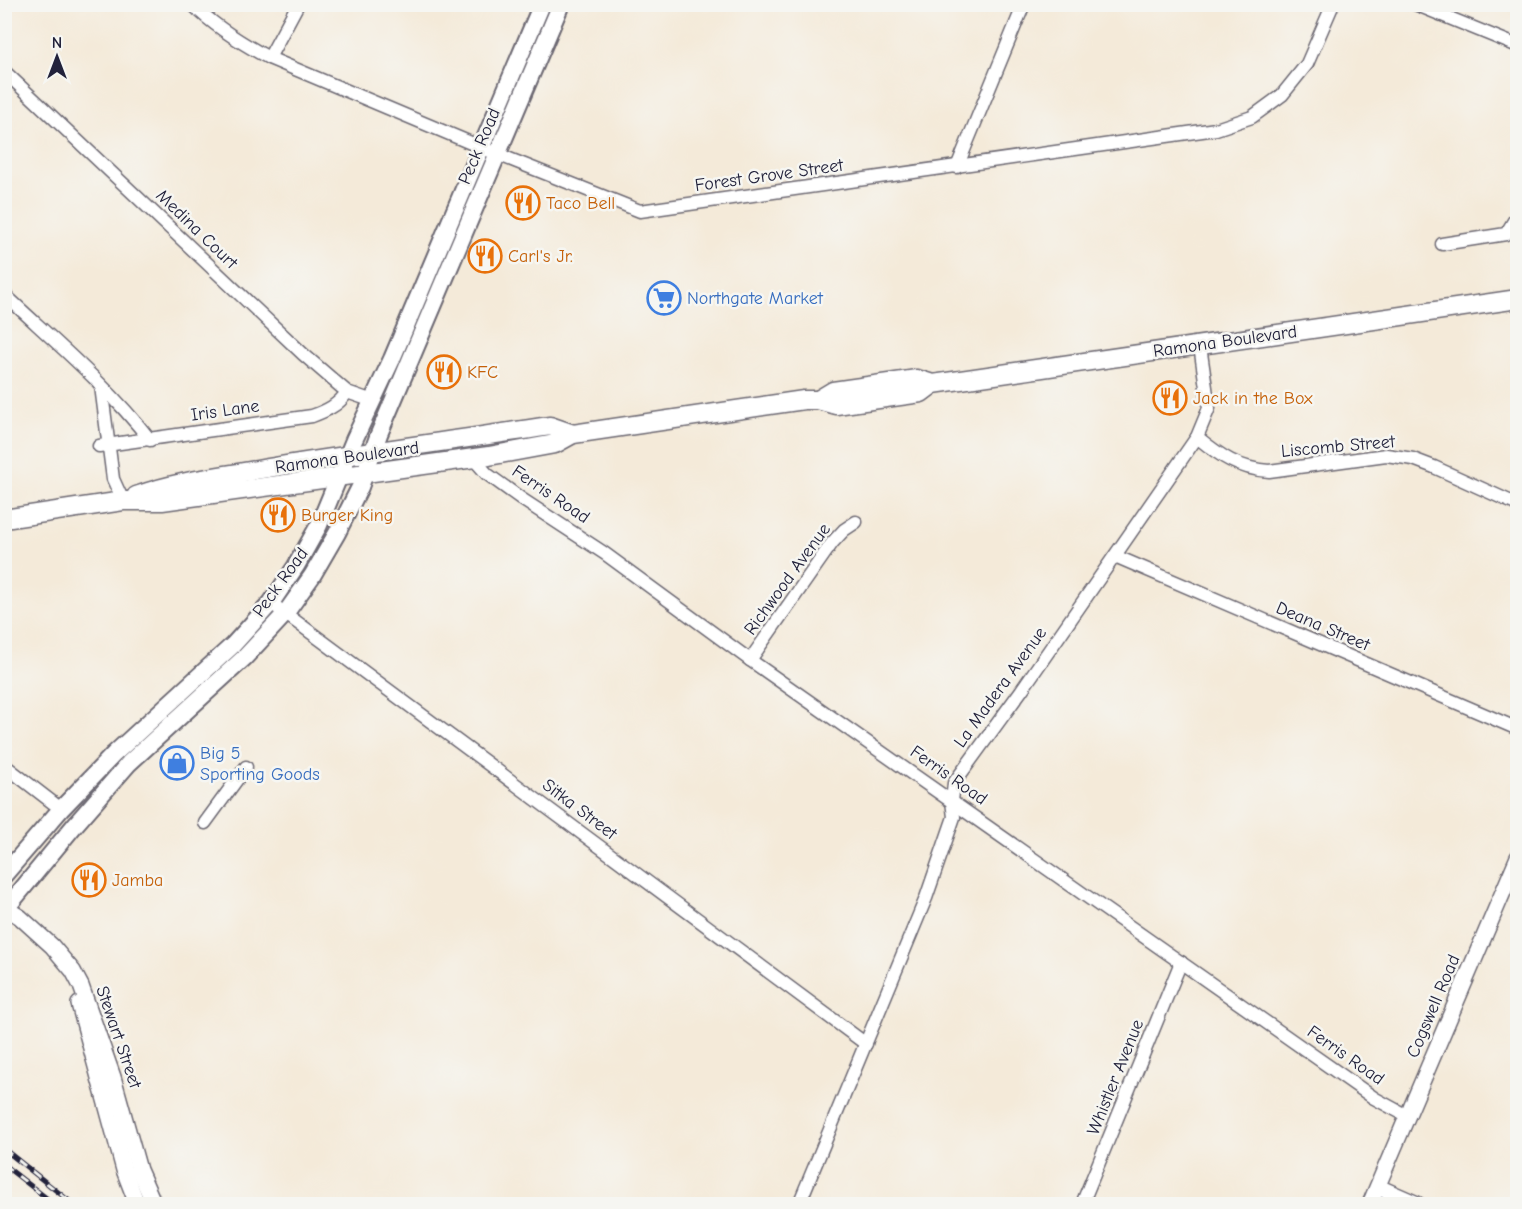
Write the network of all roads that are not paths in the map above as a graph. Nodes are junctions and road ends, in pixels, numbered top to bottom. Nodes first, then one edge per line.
1 (192, 4) edge
2 (298, 4) edge
3 (542, 4) edge
4 (561, 4) edge
5 (1024, 4) edge
6 (1333, 4) edge
7 (1415, 4) edge
8 (1518, 46) edge
9 (268, 58) junction
10 (4, 71) edge
11 (489, 151) junction
12 (957, 167) junction
13 (1518, 214) edge
14 (1442, 244) dead end
15 (4, 294) edge
16 (1518, 299) edge
17 (415, 305) junction
18 (431, 312) junction
19 (1200, 346) junction
20 (101, 386) junction
21 (347, 392) junction
22 (373, 401) junction
23 (573, 434) junction
24 (1197, 437) junction
25 (150, 440) junction
26 (104, 446) junction
27 (371, 453) junction
28 (347, 457) junction
29 (473, 458) junction
30 (366, 473) junction
31 (339, 476) junction
32 (123, 501) junction
33 (1518, 506) edge
34 (4, 519) edge
35 (856, 522) dead end
36 (1115, 556) junction
37 (278, 608) junction
38 (750, 660) junction
39 (1518, 729) edge
40 (4, 765) edge
41 (246, 767) dead end
42 (952, 801) junction
43 (61, 809) junction
44 (205, 823) dead end
45 (1518, 857) edge
46 (4, 876) edge
47 (5, 909) edge
48 (1181, 962) junction
49 (866, 1044) junction
50 (1407, 1116) junction
51 (1378, 1187) junction
52 (137, 1204) edge
53 (154, 1204) edge
54 (799, 1204) edge
55 (1082, 1204) edge
56 (1370, 1204) edge
57 (1417, 1204) edge

1 - 9 street, Forest Grove Street
2 - 9 street
3 - 11 main road, Peck Road
4 - 11 main road, Peck Road
5 - 12 street
6 - 12 street, Forest Grove Street
7 - 8 street
9 - 11 street, Forest Grove Street
10 - 21 street, Medina Court
11 - 12 street, Forest Grove Street
11 - 17 main road, Peck Road
11 - 18 main road, Peck Road
13 - 14 street
15 - 20 street
16 - 19 main road, Ramona Boulevard
17 - 18 main road
17 - 22 main road, Peck Road
18 - 27 main road, Peck Road
19 - 23 main road, Ramona Boulevard
19 - 24 street, La Madera Avenue
20 - 25 street
20 - 26 street
21 - 22 street, Medina Court
21 - 25 street, Iris Lane
22 - 28 main road, Peck Road
23 - 27 main road, Ramona Boulevard
23 - 29 main road, Ramona Boulevard
24 - 33 street, Liscomb Street
24 - 36 street, La Madera Avenue
25 - 26 street, Iris Lane
26 - 32 street
27 - 28 main road, Ramona Boulevard
27 - 30 main road, Peck Road
28 - 31 main road, Peck Road
28 - 32 main road, Ramona Boulevard
29 - 30 main road, Ramona Boulevard
29 - 38 street, Ferris Road
30 - 31 main road, Ramona Boulevard
30 - 37 main road, Peck Road
31 - 32 main road, Ramona Boulevard
31 - 37 main road, Peck Road
32 - 34 main road, Ramona Boulevard
35 - 38 street, Richwood Avenue
36 - 39 street, Deana Street
36 - 42 street, La Madera Avenue
37 - 43 main road, Peck Road
37 - 47 main road, Peck Road
37 - 49 street, Sitka Street
38 - 42 street, Ferris Road
40 - 43 street
41 - 44 street
42 - 48 street, Ferris Road
42 - 49 street, La Madera Avenue
43 - 46 main road, Peck Road
45 - 50 street, Cogswell Road
47 - 52 street, Stewart Street
47 - 53 street, Stewart Street
48 - 50 street, Ferris Road
48 - 55 street, Whistler Avenue
49 - 54 street, La Madera Avenue
50 - 51 street, Cogswell Road
51 - 56 street, Cogswell Road
51 - 57 street

